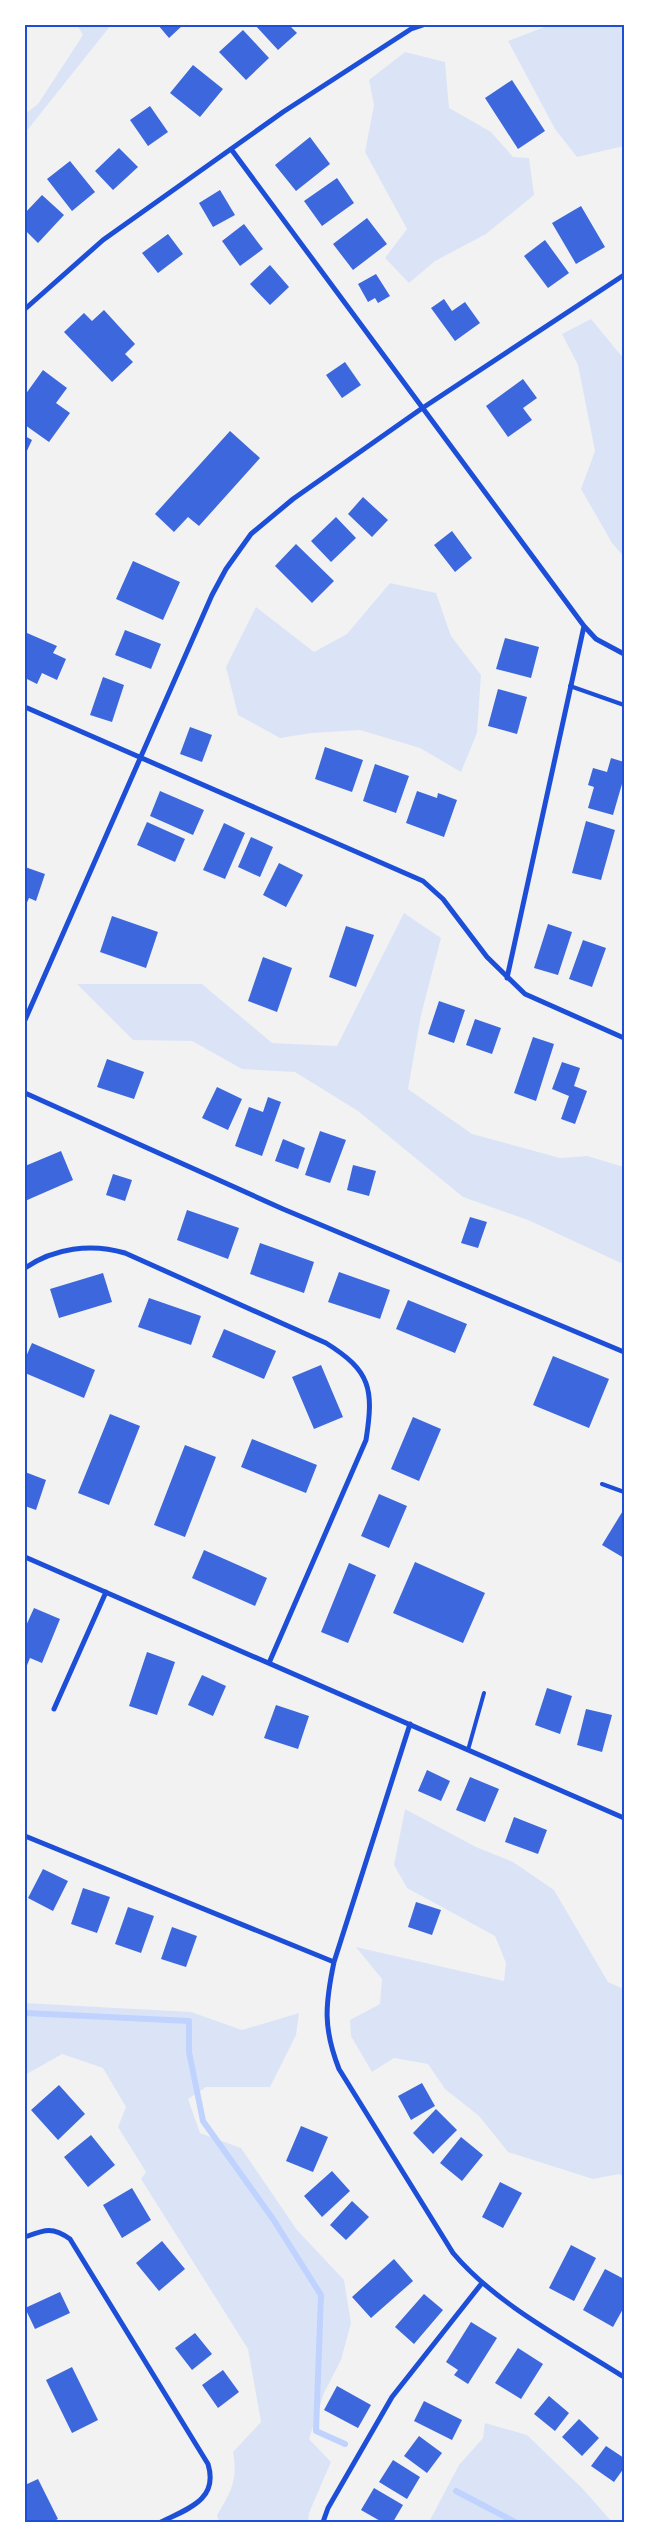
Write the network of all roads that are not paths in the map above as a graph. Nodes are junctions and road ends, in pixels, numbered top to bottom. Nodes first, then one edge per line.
1 (423, 25) edge
2 (230, 149) junction
3 (624, 275) edge
4 (25, 309) edge
5 (421, 409) junction
6 (584, 626) junction
7 (624, 654) edge
8 (570, 686) junction
9 (624, 705) edge
10 (25, 708) edge
11 (139, 756) junction
12 (506, 978) junction
13 (25, 1020) edge
14 (624, 1038) edge
15 (25, 1094) edge
16 (25, 1268) edge
17 (624, 1352) edge
18 (602, 1484) dead end
19 (624, 1492) edge
20 (25, 1557) edge
21 (106, 1592) junction
22 (269, 1663) junction
23 (484, 1693) dead end
24 (54, 1709) dead end
25 (410, 1724) junction
26 (468, 1750) junction
27 (624, 1818) edge
28 (25, 1836) edge
29 (334, 1962) junction
30 (25, 2237) edge
31 (482, 2283) junction
32 (624, 2377) edge
33 (161, 2522) edge
34 (323, 2522) edge

1 - 2 street
2 - 4 street
2 - 5 street
3 - 5 street
5 - 6 street
5 - 11 street
6 - 7 street
6 - 8 street
8 - 9 lane
8 - 12 street
10 - 11 street
11 - 12 street
11 - 13 street
12 - 14 street
15 - 17 street
16 - 22 street
18 - 19 lane
20 - 21 street
21 - 22 street
21 - 24 street
22 - 25 street
23 - 26 lane
25 - 26 street
25 - 29 street
26 - 27 street
28 - 29 street
29 - 31 street
30 - 33 street
31 - 32 street
31 - 34 street

